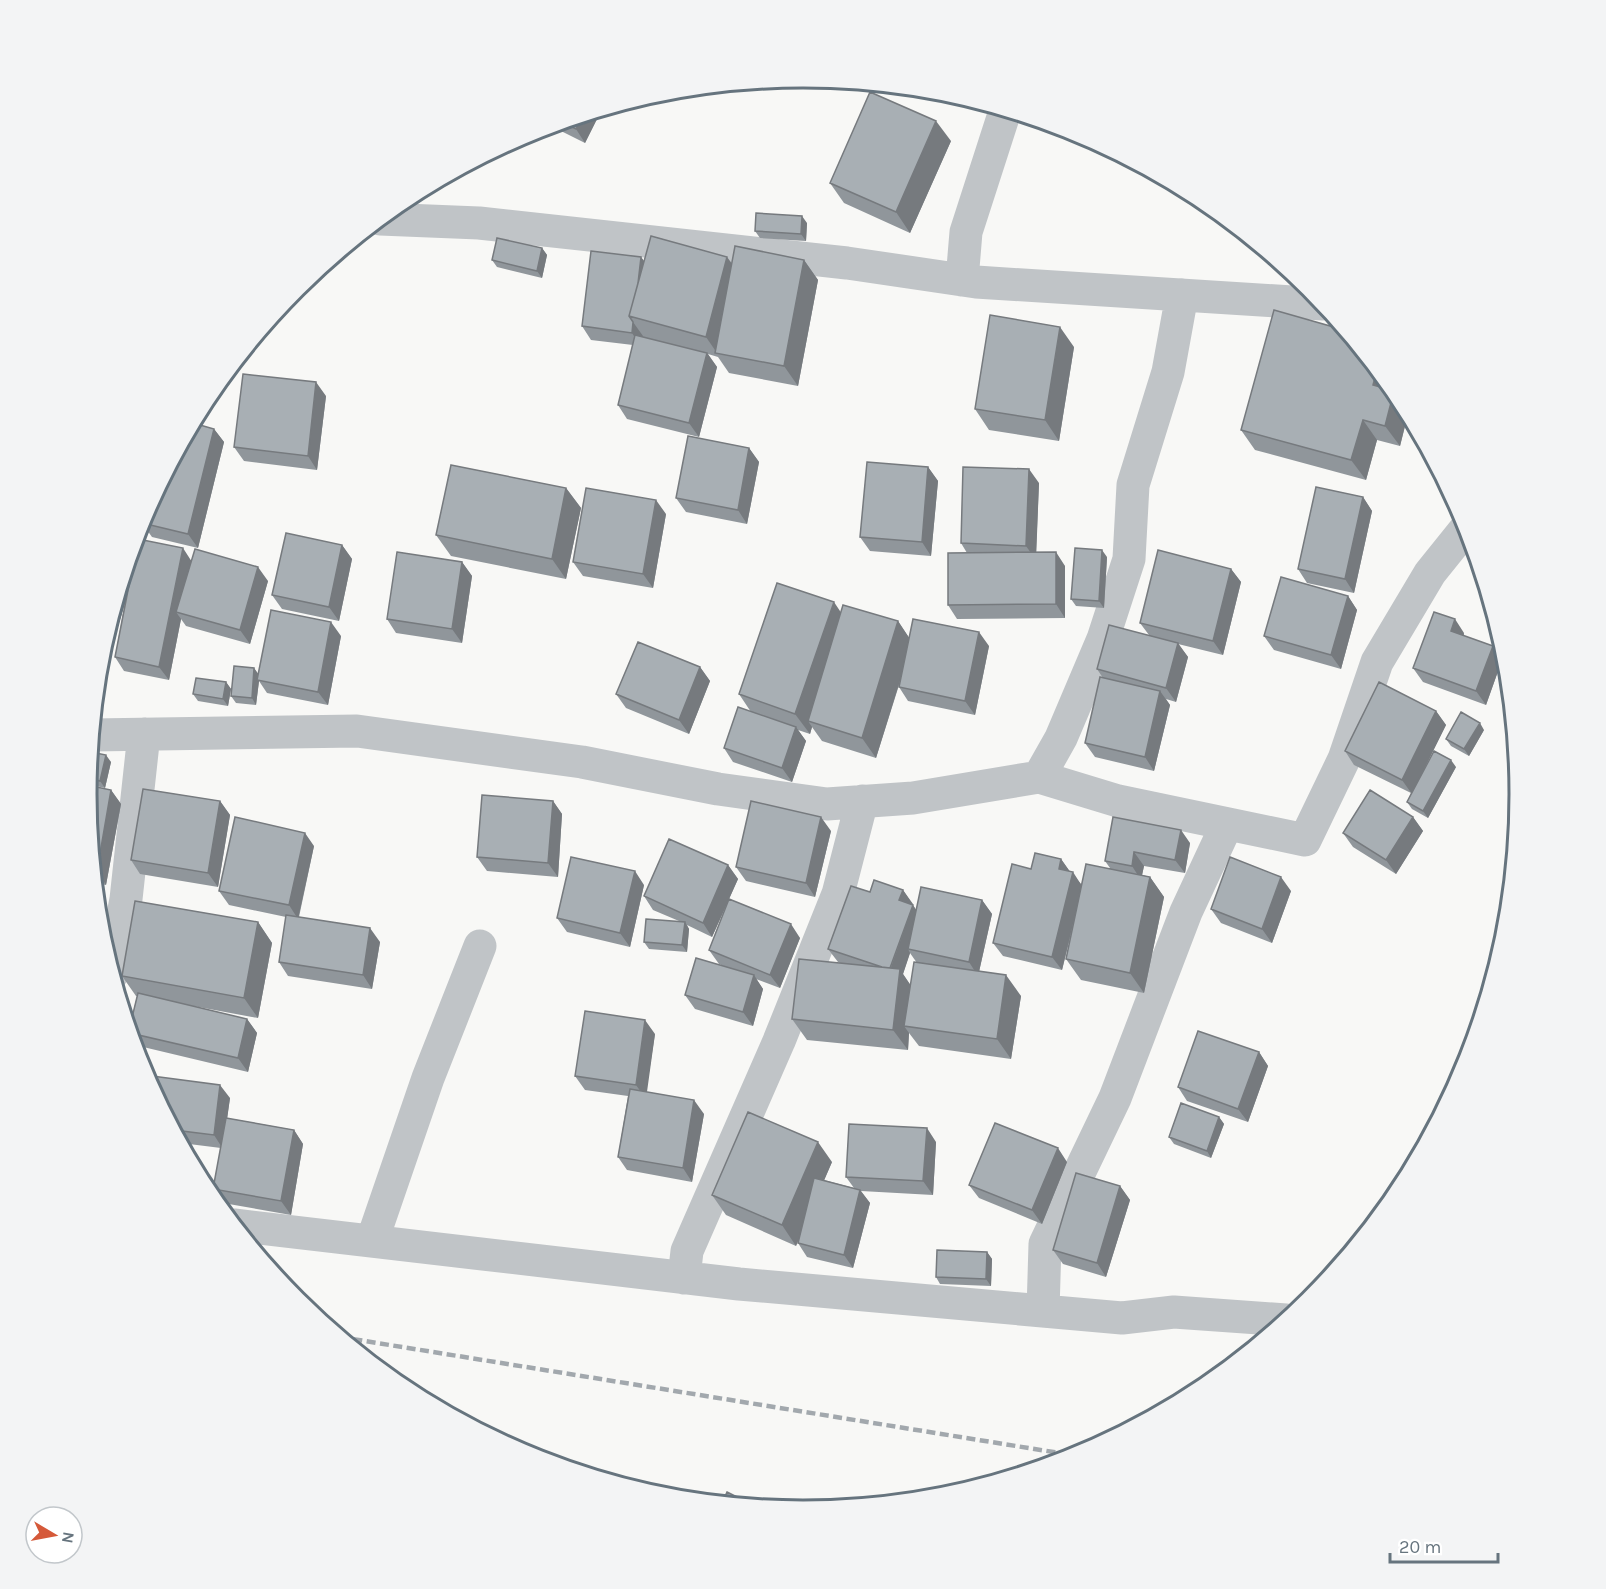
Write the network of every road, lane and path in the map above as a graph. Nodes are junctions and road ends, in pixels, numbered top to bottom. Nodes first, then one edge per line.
1 (1003, 118) edge
2 (393, 220) edge
3 (962, 280) junction
4 (1182, 295) junction
5 (1310, 303) edge
6 (1460, 536) edge
7 (144, 734) junction
8 (100, 735) edge
9 (1039, 777) junction
10 (862, 801) junction
11 (1227, 824) junction
12 (480, 946) dead end
13 (116, 953) edge
14 (245, 1226) edge
15 (372, 1241) junction
16 (684, 1278) junction
17 (1043, 1311) junction
18 (1274, 1319) edge

1 - 3 street
2 - 3 street
3 - 4 street
4 - 5 street
4 - 9 street
6 - 11 street
7 - 8 street
7 - 10 street
7 - 13 street
9 - 10 street
9 - 11 street
10 - 16 street
11 - 17 street
12 - 15 street
14 - 15 street
15 - 16 street
16 - 17 street
17 - 18 street

